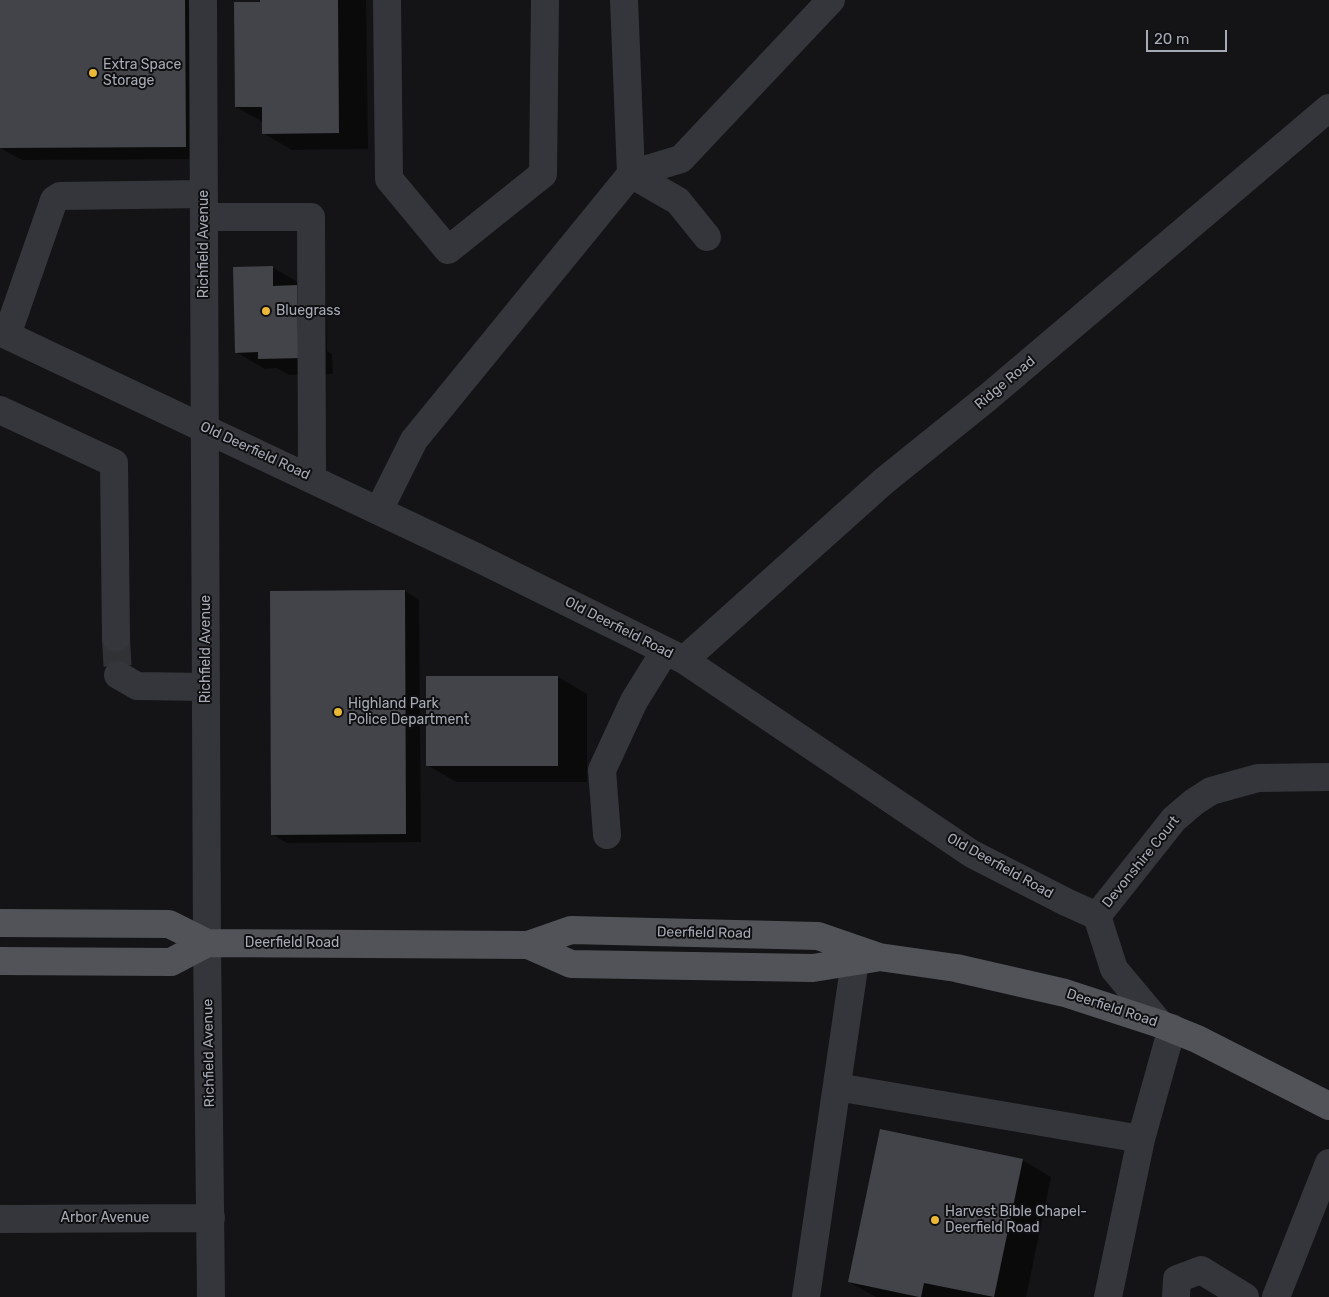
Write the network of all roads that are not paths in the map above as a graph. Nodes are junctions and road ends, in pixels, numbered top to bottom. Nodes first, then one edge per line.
1 (203, 0) edge
2 (387, 0) edge
3 (545, 0) edge
4 (624, 0) edge
5 (831, 0) edge
6 (1329, 108) edge
7 (631, 174) junction
8 (204, 206) junction
9 (707, 237) dead end
10 (4, 333) edge
11 (0, 410) edge
12 (205, 427) junction
13 (312, 478) junction
14 (379, 510) junction
15 (116, 638) tunnel mouth
16 (675, 656) junction
17 (118, 675) dead end
18 (206, 686) junction
19 (1329, 777) edge
20 (607, 836) dead end
21 (1097, 916) junction
22 (0, 923) edge
23 (207, 943) junction
24 (867, 959) junction
25 (0, 961) edge
26 (1166, 1026) junction
27 (837, 1087) junction
28 (1329, 1106) edge
29 (1141, 1139) junction
30 (1329, 1162) edge
31 (0, 1218) edge
32 (211, 1218) junction
33 (211, 1297) edge
34 (806, 1297) edge
35 (1108, 1297) edge
36 (1176, 1297) edge
37 (1245, 1297) edge
38 (1276, 1297) edge

1 - 8 street, Richfield Avenue
2 - 3 street
4 - 7 street
5 - 7 street
6 - 16 street, Ridge Road
7 - 9 street
7 - 14 street
8 - 10 street
8 - 12 street, Richfield Avenue
8 - 13 street
10 - 12 street, Old Deerfield Road
11 - 15 street
12 - 13 street, Old Deerfield Road
12 - 18 street, Richfield Avenue
13 - 14 street, Old Deerfield Road
14 - 16 street, Old Deerfield Road
16 - 20 street, Ridge Road
16 - 21 street, Old Deerfield Road
17 - 18 street
18 - 23 street, Richfield Avenue
19 - 21 street, Devonshire Court
21 - 26 street
22 - 23 main road, Deerfield Road
23 - 24 main road, Deerfield Road
23 - 25 main road, Deerfield Road
23 - 32 street, Richfield Avenue
24 - 26 main road, Deerfield Road
24 - 27 street
26 - 28 main road, Deerfield Road
26 - 29 street
27 - 29 street
27 - 34 street
29 - 35 street
30 - 38 street
31 - 32 street, Arbor Avenue
32 - 33 street, Richfield Avenue
36 - 37 street

